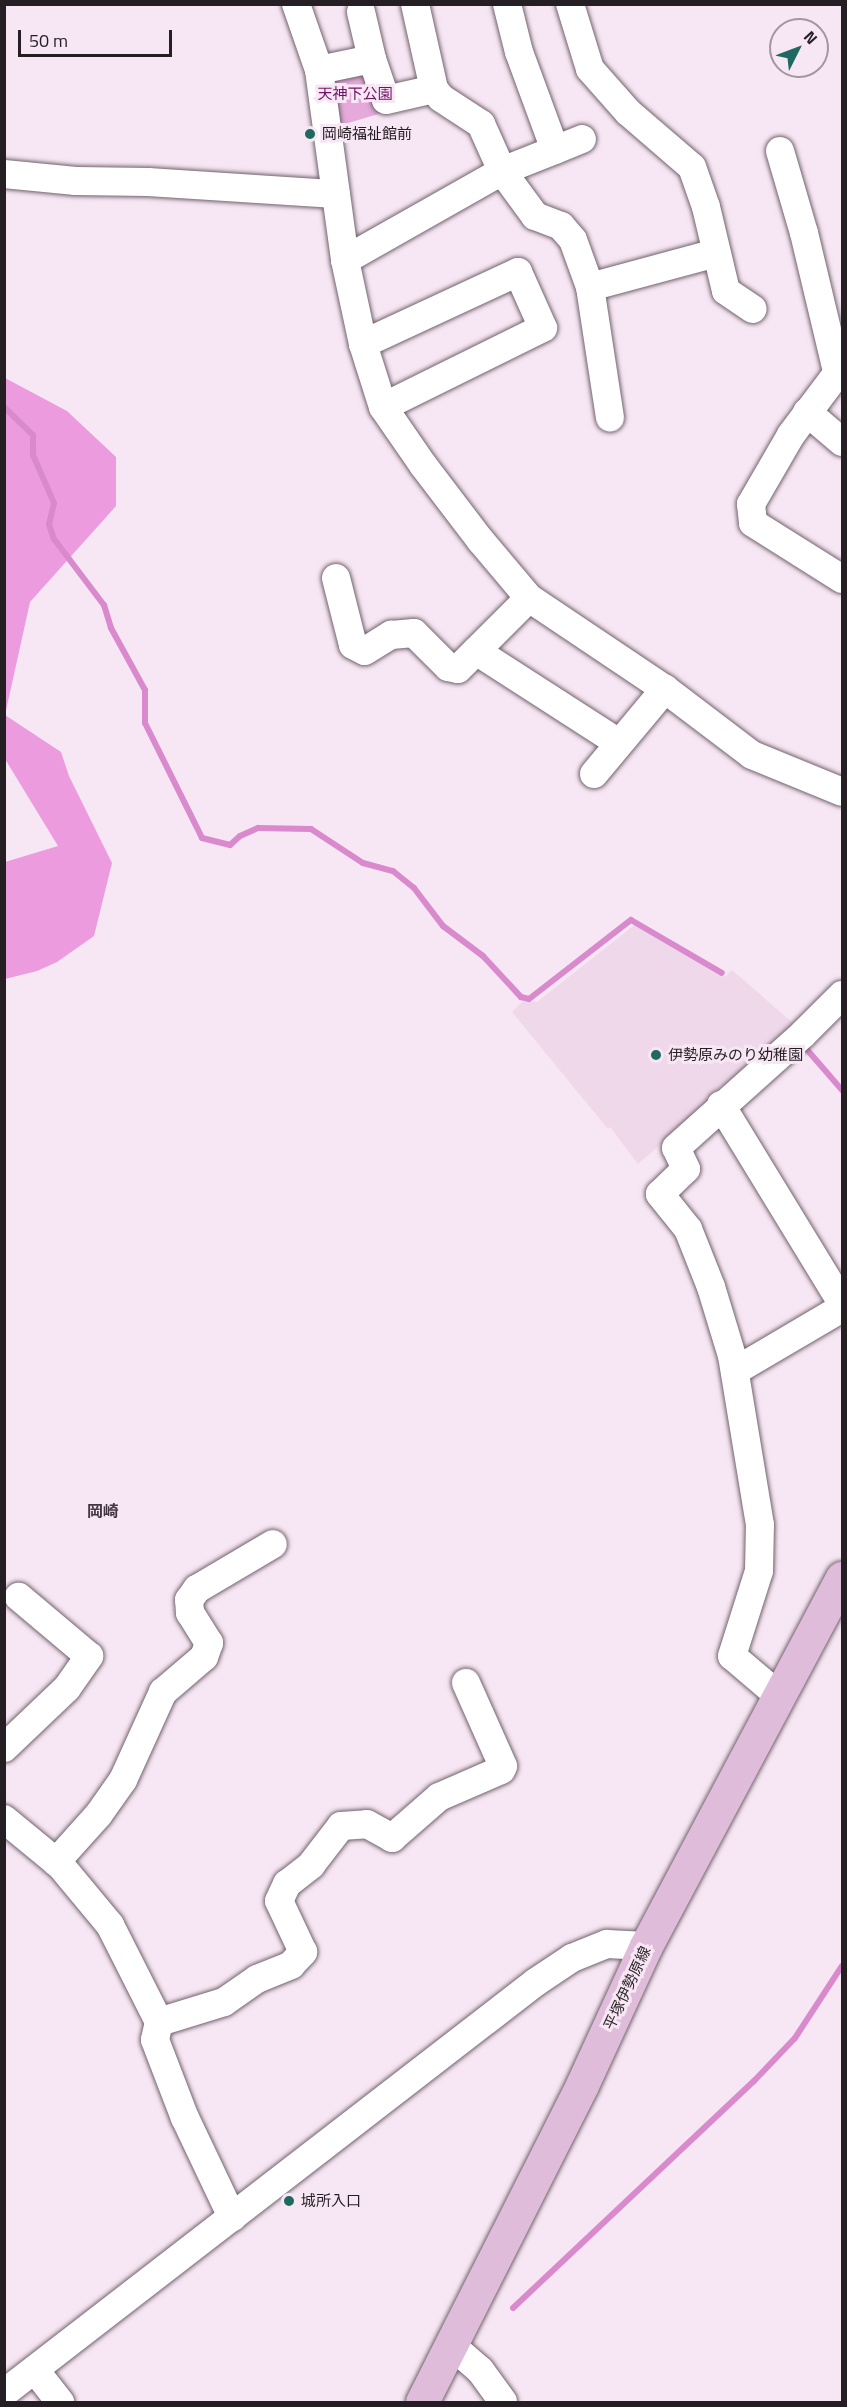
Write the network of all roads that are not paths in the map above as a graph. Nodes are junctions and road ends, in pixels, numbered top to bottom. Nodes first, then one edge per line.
1 (296, 4) edge
2 (415, 4) edge
3 (507, 4) edge
4 (572, 5) edge
5 (361, 12) dead end
6 (372, 59) junction
7 (319, 70) junction
8 (434, 89) junction
9 (582, 139) dead end
10 (555, 150) junction
11 (780, 151) dead end
12 (502, 171) junction
13 (4, 174) edge
14 (336, 194) junction
15 (716, 252) junction
16 (345, 260) junction
17 (590, 286) junction
18 (753, 309) dead end
19 (363, 344) junction
20 (840, 369) edge
21 (383, 407) junction
22 (807, 412) junction
23 (610, 417) dead end
24 (843, 442) edge
25 (336, 578) dead end
26 (843, 579) edge
27 (529, 598) junction
28 (476, 651) junction
29 (665, 689) junction
30 (619, 743) junction
31 (594, 774) dead end
32 (843, 792) edge
33 (843, 995) edge
34 (722, 1105) junction
35 (843, 1303) edge
36 (843, 1308) edge
37 (735, 1371) junction
38 (273, 1544) dead end
39 (843, 1578) edge
40 (19, 1597) dead end
41 (466, 1683) dead end
42 (778, 1695) junction
43 (4, 1748) edge
44 (4, 1819) edge
45 (56, 1862) junction
46 (646, 1946) junction
47 (159, 2022) junction
48 (232, 2217) junction
49 (451, 2345) junction
50 (35, 2370) junction
51 (4, 2393) edge
52 (60, 2403) edge
53 (422, 2403) edge
54 (503, 2403) edge

1 - 7 street
2 - 8 street
3 - 10 street
4 - 15 street
5 - 6 street
6 - 7 street
6 - 8 street
7 - 14 street
8 - 12 street
9 - 10 street
10 - 12 street
11 - 20 street
12 - 16 street
12 - 17 street
13 - 14 street
14 - 16 street
15 - 17 street
15 - 18 street
16 - 19 street
17 - 23 street
19 - 21 street
19 - 21 street
20 - 22 street
21 - 27 street
22 - 24 street
22 - 26 street
25 - 28 street
27 - 28 street
27 - 29 street
28 - 30 street
29 - 30 street
29 - 32 street
30 - 31 street
33 - 34 street
34 - 35 street
34 - 37 street
36 - 37 street
37 - 42 street
38 - 45 street
39 - 42 main road, 平塚伊勢原線
40 - 43 street
41 - 47 street
42 - 46 main road, 平塚伊勢原線
44 - 45 street
45 - 47 street
46 - 48 street
46 - 49 main road, 平塚伊勢原線
47 - 48 street
48 - 50 street
49 - 53 main road, 平塚伊勢原線
49 - 54 street
50 - 51 street
50 - 52 street

